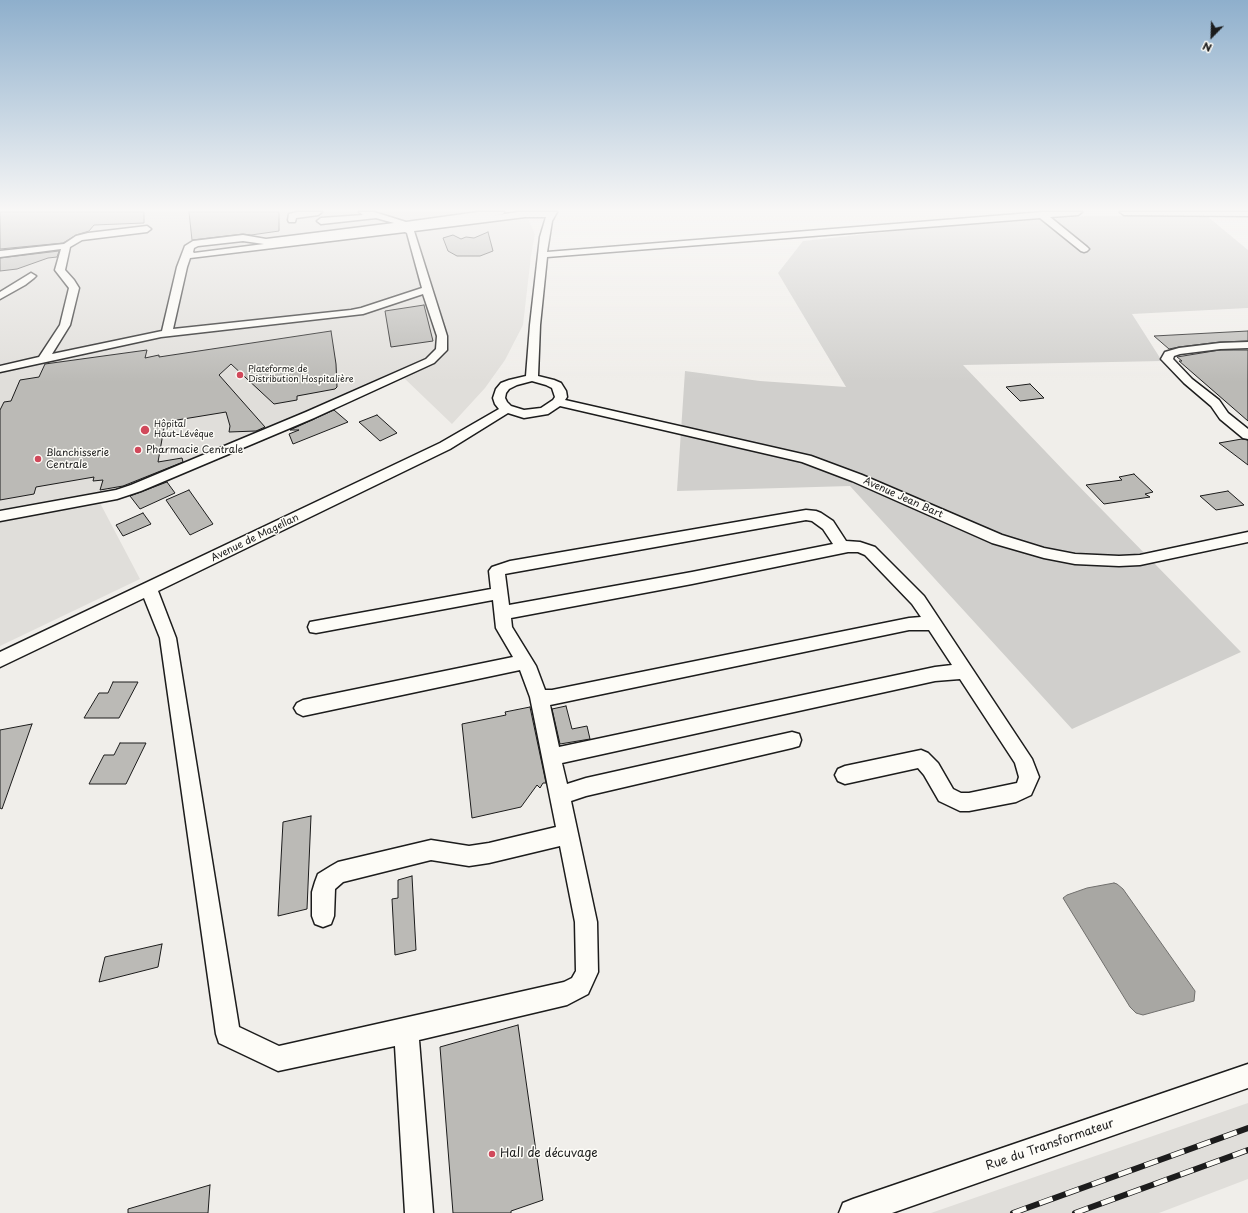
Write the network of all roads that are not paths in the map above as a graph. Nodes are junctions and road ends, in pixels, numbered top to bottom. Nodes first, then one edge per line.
1 (60, 269) edge
2 (181, 269) edge
3 (421, 269) edge
4 (541, 269) edge
5 (30, 276) dead end
6 (427, 290) junction
7 (0, 296) edge
8 (167, 333) junction
9 (1248, 345) edge
10 (43, 360) junction
11 (0, 369) edge
12 (532, 378) junction
13 (558, 402) junction
14 (507, 409) junction
15 (1248, 435) edge
16 (0, 516) edge
17 (1248, 537) edge
18 (843, 548) junction
19 (149, 589) junction
20 (500, 593) junction
21 (502, 612) junction
22 (932, 623) junction
23 (316, 627) dead end
24 (0, 660) edge
25 (524, 662) junction
26 (965, 671) junction
27 (539, 697) junction
28 (303, 708) dead end
29 (792, 740) dead end
30 (551, 757) junction
31 (845, 775) dead end
32 (560, 796) junction
33 (568, 834) junction
34 (323, 916) dead end
35 (406, 1031) junction
36 (1248, 1076) edge
37 (419, 1213) edge
38 (853, 1213) edge

1 - 10 street
2 - 8 street
3 - 6 street
4 - 12 street
5 - 7 street
6 - 8 street
6 - 16 street
8 - 10 street
9 - 15 street
10 - 11 street
12 - 13 street
12 - 14 street
13 - 14 street
13 - 17 street, Avenue Jean Bart
14 - 19 street, Avenue de Magellan
18 - 20 street
18 - 21 street
18 - 22 street
19 - 24 street, Avenue de Magellan
19 - 35 street
20 - 21 street
20 - 23 street
21 - 25 street
22 - 26 street
22 - 27 street
25 - 27 street
25 - 28 street
26 - 30 street
26 - 31 street
27 - 30 street
29 - 32 street
30 - 32 street
32 - 33 street
33 - 34 street
33 - 35 street
35 - 37 street
36 - 38 street, Rue du Transformateur

